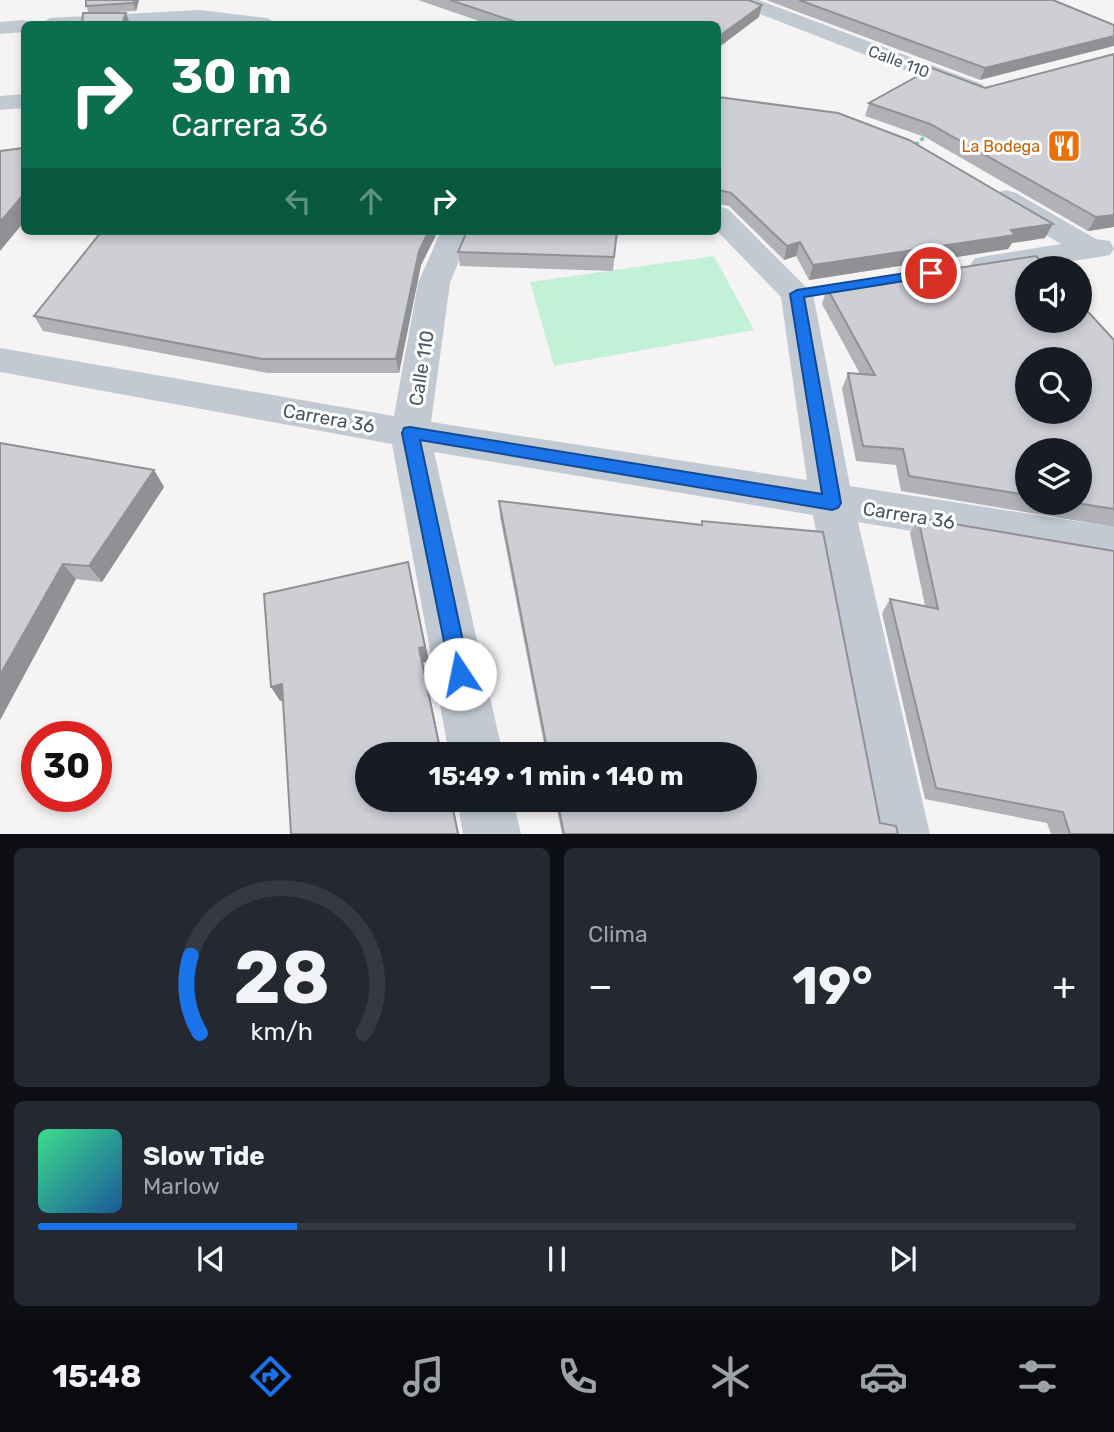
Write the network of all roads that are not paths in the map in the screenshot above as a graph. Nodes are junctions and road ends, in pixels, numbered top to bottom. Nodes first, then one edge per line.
1 (741, 0) edge
2 (106, 21) edge
3 (242, 21) edge
4 (21, 26) edge
5 (0, 27) edge
6 (985, 90) edge
7 (21, 101) edge
8 (0, 103) edge
9 (985, 186) edge
10 (721, 218) edge
11 (454, 235) edge
12 (1102, 247) edge
13 (957, 269) edge
14 (0, 360) edge
15 (410, 433) junction
16 (832, 503) junction
17 (1114, 546) edge
18 (474, 742) edge
19 (487, 812) edge
20 (492, 834) edge
21 (901, 834) edge

1 - 6 street, Calle 110
2 - 3 street
4 - 5 street
7 - 8 street
9 - 12 street
10 - 16 street
11 - 15 street, Calle 110
12 - 13 street
14 - 15 street, Carrera 36
15 - 16 street, Carrera 36
15 - 18 street, Calle 110
16 - 17 street, Carrera 36
16 - 21 street
19 - 20 street

